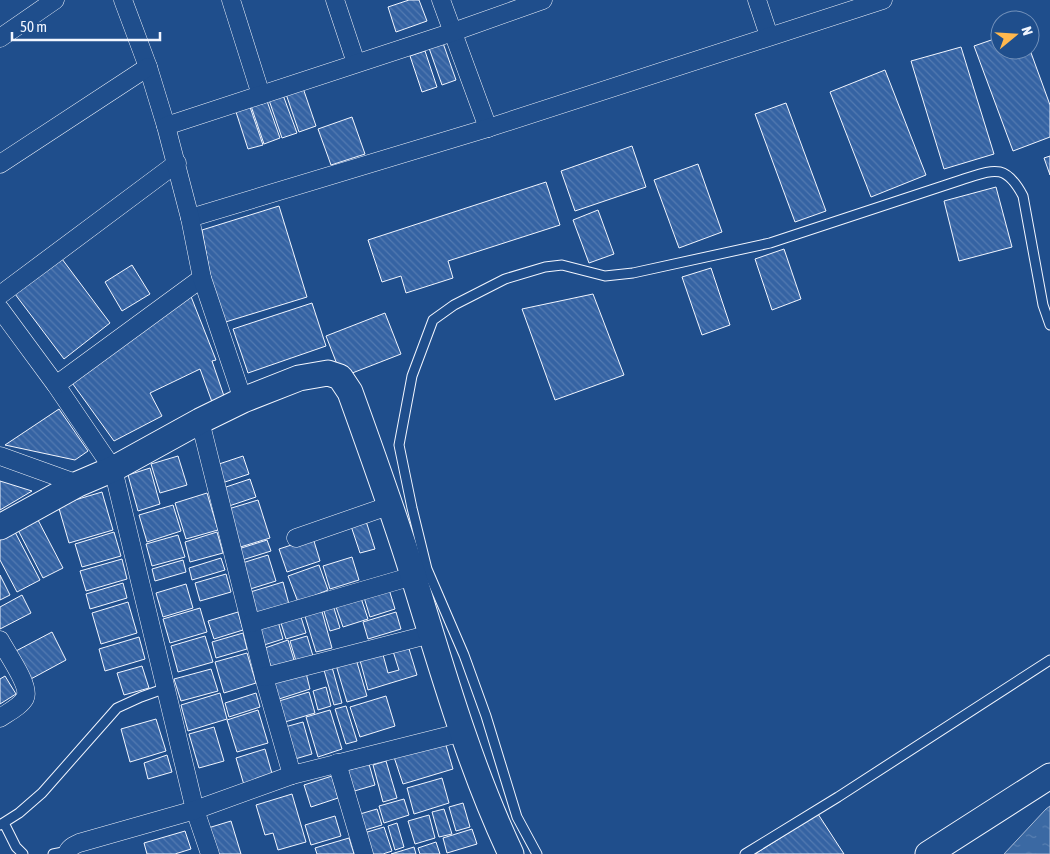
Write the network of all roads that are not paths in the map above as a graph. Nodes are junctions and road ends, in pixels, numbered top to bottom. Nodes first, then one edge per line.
1 (55, 0) edge
2 (123, 0) edge
3 (231, 0) edge
4 (336, 0) edge
5 (441, 0) edge
6 (543, 0) edge
7 (757, 0) edge
8 (883, 0) edge
9 (453, 32) junction
10 (769, 36) junction
11 (0, 38) edge
12 (356, 63) junction
13 (148, 66) junction
14 (261, 95) junction
15 (166, 126) junction
16 (488, 128) junction
17 (177, 163) junction
18 (0, 164) edge
19 (190, 218) junction
20 (202, 278) junction
21 (0, 295) edge
22 (0, 309) edge
23 (1050, 325) edge
24 (56, 385) junction
25 (242, 400) junction
26 (200, 421) junction
27 (0, 456) edge
28 (113, 469) junction
29 (78, 484) junction
30 (391, 505) junction
31 (0, 527) edge
32 (296, 538) dead end
33 (413, 576) junction
34 (251, 623) junction
35 (431, 634) junction
36 (0, 640) edge
37 (1050, 660) edge
38 (264, 677) junction
39 (166, 688) junction
40 (0, 718) edge
41 (463, 732) junction
42 (337, 764) junction
43 (292, 775) junction
44 (1050, 776) edge
45 (195, 810) junction
46 (2, 824) edge
47 (62, 853) edge
48 (23, 854) edge
49 (210, 854) edge
50 (364, 854) edge
51 (511, 854) edge
52 (537, 854) edge
53 (745, 854) edge
54 (928, 854) edge

1 - 11 street
2 - 13 street
3 - 14 street
4 - 12 street
5 - 9 street
6 - 9 street
7 - 10 street
8 - 10 street
9 - 12 street
9 - 16 street
10 - 16 street
12 - 14 street
13 - 15 street
13 - 18 street
14 - 15 street
15 - 17 street
16 - 19 street
17 - 19 street
17 - 21 street
19 - 20 street
20 - 24 street
20 - 25 street
22 - 24 street
23 - 52 lane
24 - 28 street
25 - 26 street
25 - 30 street
26 - 28 street
26 - 34 street
27 - 29 street
28 - 29 street
28 - 39 street
29 - 31 street
30 - 32 street
30 - 33 street
33 - 34 street
33 - 35 street
34 - 38 street
35 - 38 street
35 - 41 street
36 - 40 street
37 - 53 lane
38 - 43 street
39 - 45 street
39 - 46 lane
41 - 42 street
41 - 51 street
42 - 43 street
42 - 50 street
43 - 45 street
44 - 54 street
45 - 47 street
45 - 49 street
46 - 48 lane

